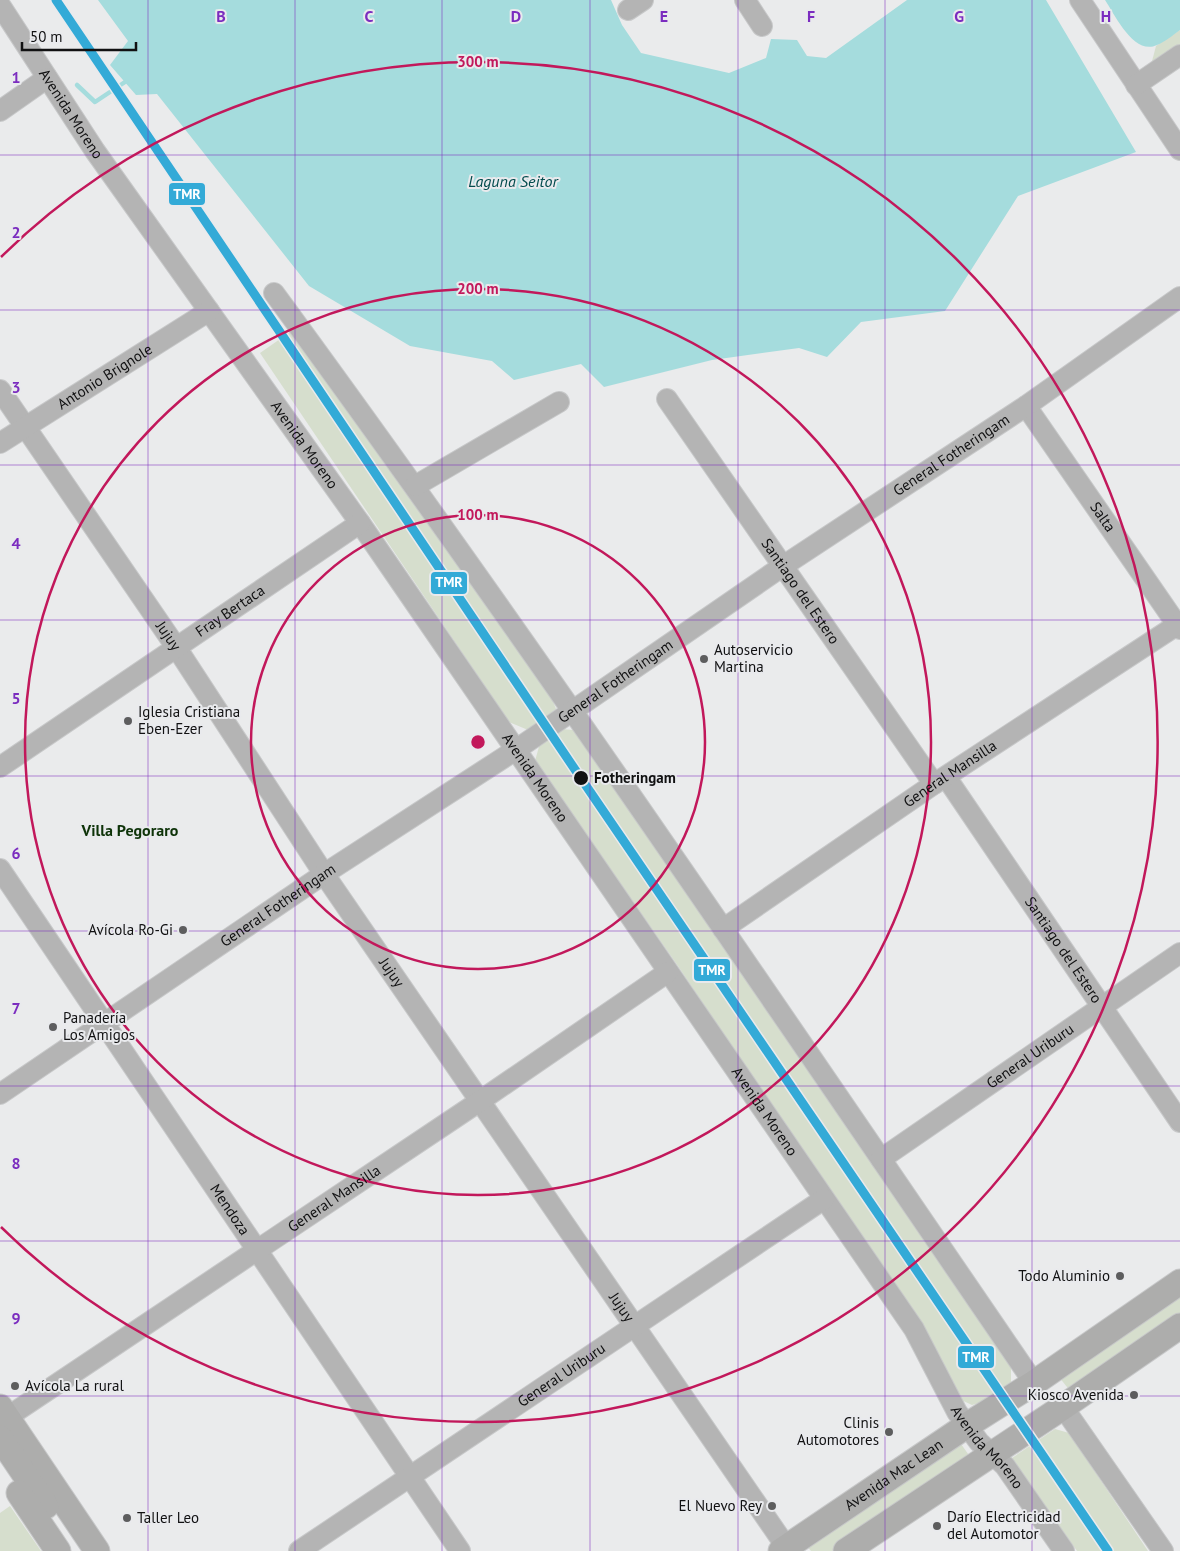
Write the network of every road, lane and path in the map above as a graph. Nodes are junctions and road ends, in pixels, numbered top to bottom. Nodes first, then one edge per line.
1 (745, 0) edge
2 (1080, 0) edge
3 (0, 5) edge
4 (762, 26) dead end
5 (1180, 55) edge
6 (47, 78) junction
7 (1136, 85) junction
8 (0, 112) edge
9 (1180, 150) edge
10 (274, 294) dead end
11 (1180, 297) edge
12 (209, 312) junction
13 (0, 390) edge
14 (667, 398) dead end
15 (559, 402) dead end
16 (1026, 406) junction
17 (24, 427) junction
18 (0, 443) edge
19 (415, 486) junction
20 (360, 523) junction
21 (783, 566) junction
22 (1179, 625) edge
23 (176, 647) junction
24 (572, 711) junction
25 (517, 749) junction
26 (0, 767) edge
27 (940, 781) junction
28 (0, 870) edge
29 (324, 874) junction
30 (724, 929) junction
31 (1180, 953) edge
32 (668, 972) junction
33 (1101, 1008) junction
34 (104, 1024) junction
35 (0, 1094) edge
36 (480, 1101) junction
37 (1180, 1122) edge
38 (881, 1159) junction
39 (824, 1198) junction
40 (256, 1250) junction
41 (1180, 1282) edge
42 (636, 1325) junction
43 (1180, 1326) edge
44 (1034, 1383) junction
45 (1063, 1407) junction
46 (2, 1421) edge
47 (966, 1426) junction
48 (990, 1455) junction
49 (0, 1464) edge
50 (410, 1476) junction
51 (786, 1550) edge
52 (58, 1551) edge
53 (77, 1551) edge
54 (97, 1551) edge
55 (299, 1551) edge
56 (460, 1551) edge
57 (846, 1551) edge
58 (1064, 1551) edge
59 (1163, 1551) edge

1 - 4 street
2 - 7 street
3 - 6 street, Avenida Moreno
5 - 7 street
6 - 8 street
6 - 12 street, Avenida Moreno
7 - 9 street
10 - 19 street
11 - 16 street, General Fotheringam
12 - 17 street, Antonio Brignole
12 - 20 street, Avenida Moreno
13 - 17 street, Jujuy
14 - 21 street, Santiago del Estero
15 - 19 street
16 - 21 street, General Fotheringam
16 - 22 street, Salta
17 - 18 street, Antonio Brignole
17 - 23 street, Jujuy
19 - 24 street
20 - 23 street, Fray Bertaca
20 - 25 street, Avenida Moreno
21 - 24 street, General Fotheringam
21 - 27 street, Santiago del Estero
22 - 27 street, General Mansilla
23 - 26 street, Fray Bertaca
23 - 29 street, Jujuy
24 - 25 street, General Fotheringam
24 - 30 street
25 - 29 street, General Fotheringam
25 - 32 street, Avenida Moreno
27 - 30 street, General Mansilla
27 - 33 street, Santiago del Estero
28 - 34 street, Mendoza
29 - 34 street, General Fotheringam
29 - 36 street, Jujuy
30 - 38 street
31 - 33 street, General Uriburu
32 - 36 street, General Mansilla
32 - 39 street, Avenida Moreno
33 - 37 street, Santiago del Estero
33 - 38 street, General Uriburu
34 - 35 street, General Fotheringam
34 - 40 street, Mendoza
36 - 40 street, General Mansilla
36 - 42 street, Jujuy
38 - 44 street
39 - 42 street, General Uriburu
39 - 47 street, Avenida Moreno
40 - 46 street, General Mansilla
40 - 50 street, Mendoza
41 - 44 main road, Avenida Mac Lean
42 - 50 street, General Uriburu
42 - 51 street, Jujuy
43 - 45 main road
44 - 45 main road
44 - 47 main road, Avenida Mac Lean
45 - 48 main road
45 - 59 street
46 - 53 main road
46 - 54 main road
47 - 48 street, Avenida Moreno
47 - 51 main road, Avenida Mac Lean
48 - 57 main road
48 - 58 street, Avenida Moreno
49 - 52 main road
50 - 55 street, General Uriburu
50 - 56 street, Mendoza

